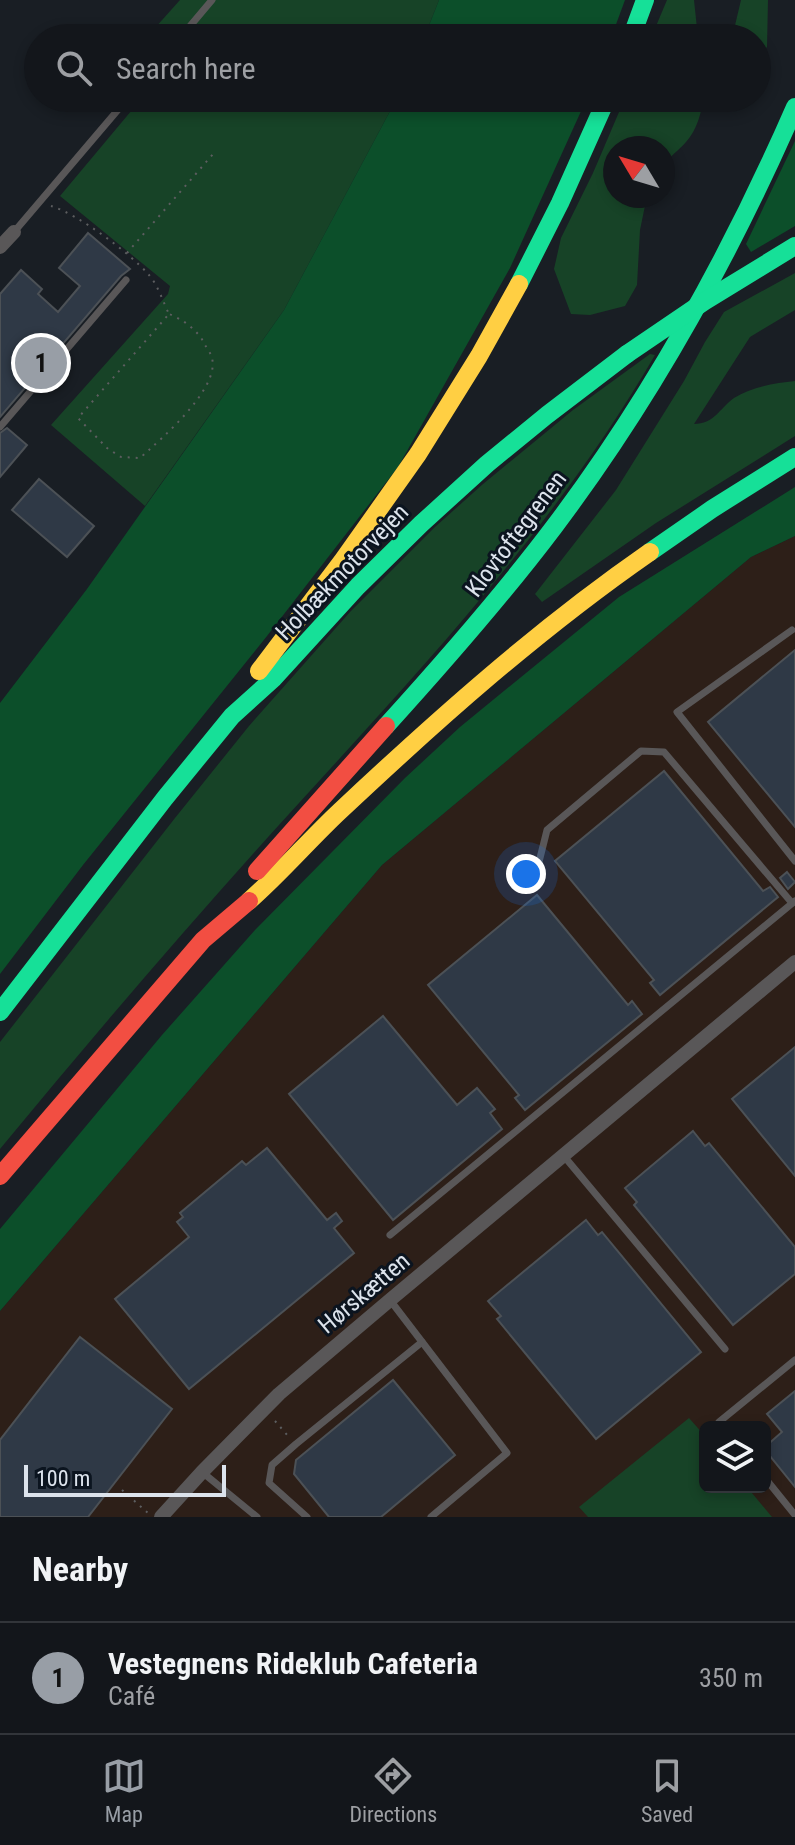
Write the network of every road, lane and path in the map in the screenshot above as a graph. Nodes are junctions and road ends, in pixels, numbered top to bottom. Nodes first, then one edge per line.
1 (212, 0) edge
2 (645, 0) edge
3 (192, 24) edge
4 (636, 24) edge
5 (795, 107) edge
6 (116, 112) edge
7 (601, 112) edge
8 (214, 153) dead end
9 (39, 203) junction
10 (14, 232) joint
11 (795, 246) edge
12 (0, 247) edge
13 (126, 254) junction
14 (126, 280) dead end
15 (169, 314) junction
16 (0, 427) edge
17 (795, 457) edge
18 (792, 630) dead end
19 (232, 716) junction
20 (795, 861) edge
21 (538, 866) dead end
22 (794, 902) edge
23 (203, 940) junction
24 (795, 962) edge
25 (0, 1012) edge
26 (563, 1155) junction
27 (0, 1176) edge
28 (390, 1235) dead end
29 (390, 1300) junction
30 (422, 1342) junction
31 (725, 1349) dead end
32 (795, 1360) edge
33 (264, 1410) junction
34 (720, 1421) edge
35 (296, 1444) junction
36 (202, 1472) junction
37 (771, 1485) edge
38 (122, 1490) dead end
39 (795, 1515) edge
40 (153, 1517) edge
41 (161, 1517) edge
42 (257, 1517) edge
43 (307, 1517) edge
44 (431, 1517) edge

1 - 3 lane
2 - 4 highway
5 - 23 highway, Klovtoftegrenen
6 - 9 lane
7 - 19 highway
8 - 13 path
9 - 10 lane
9 - 13 path
10 - 12 street
11 - 19 highway, Holbækmotorvejen, bridge
13 - 15 path
14 - 16 lane
15 - 15 path
17 - 23 highway
18 - 20 lane
19 - 25 highway, Holbækmotorvejen
21 - 22 lane
22 - 28 lane
23 - 27 highway
24 - 26 street, Hørskætten
26 - 29 street, Hørskætten
26 - 31 lane
29 - 30 lane
29 - 33 street, Hørskætten
30 - 35 lane
30 - 44 lane
32 - 34 lane
33 - 35 path
33 - 36 street, Hørskætten
35 - 43 lane
36 - 41 street, Hørskætten
36 - 42 lane
37 - 39 lane
38 - 40 path

